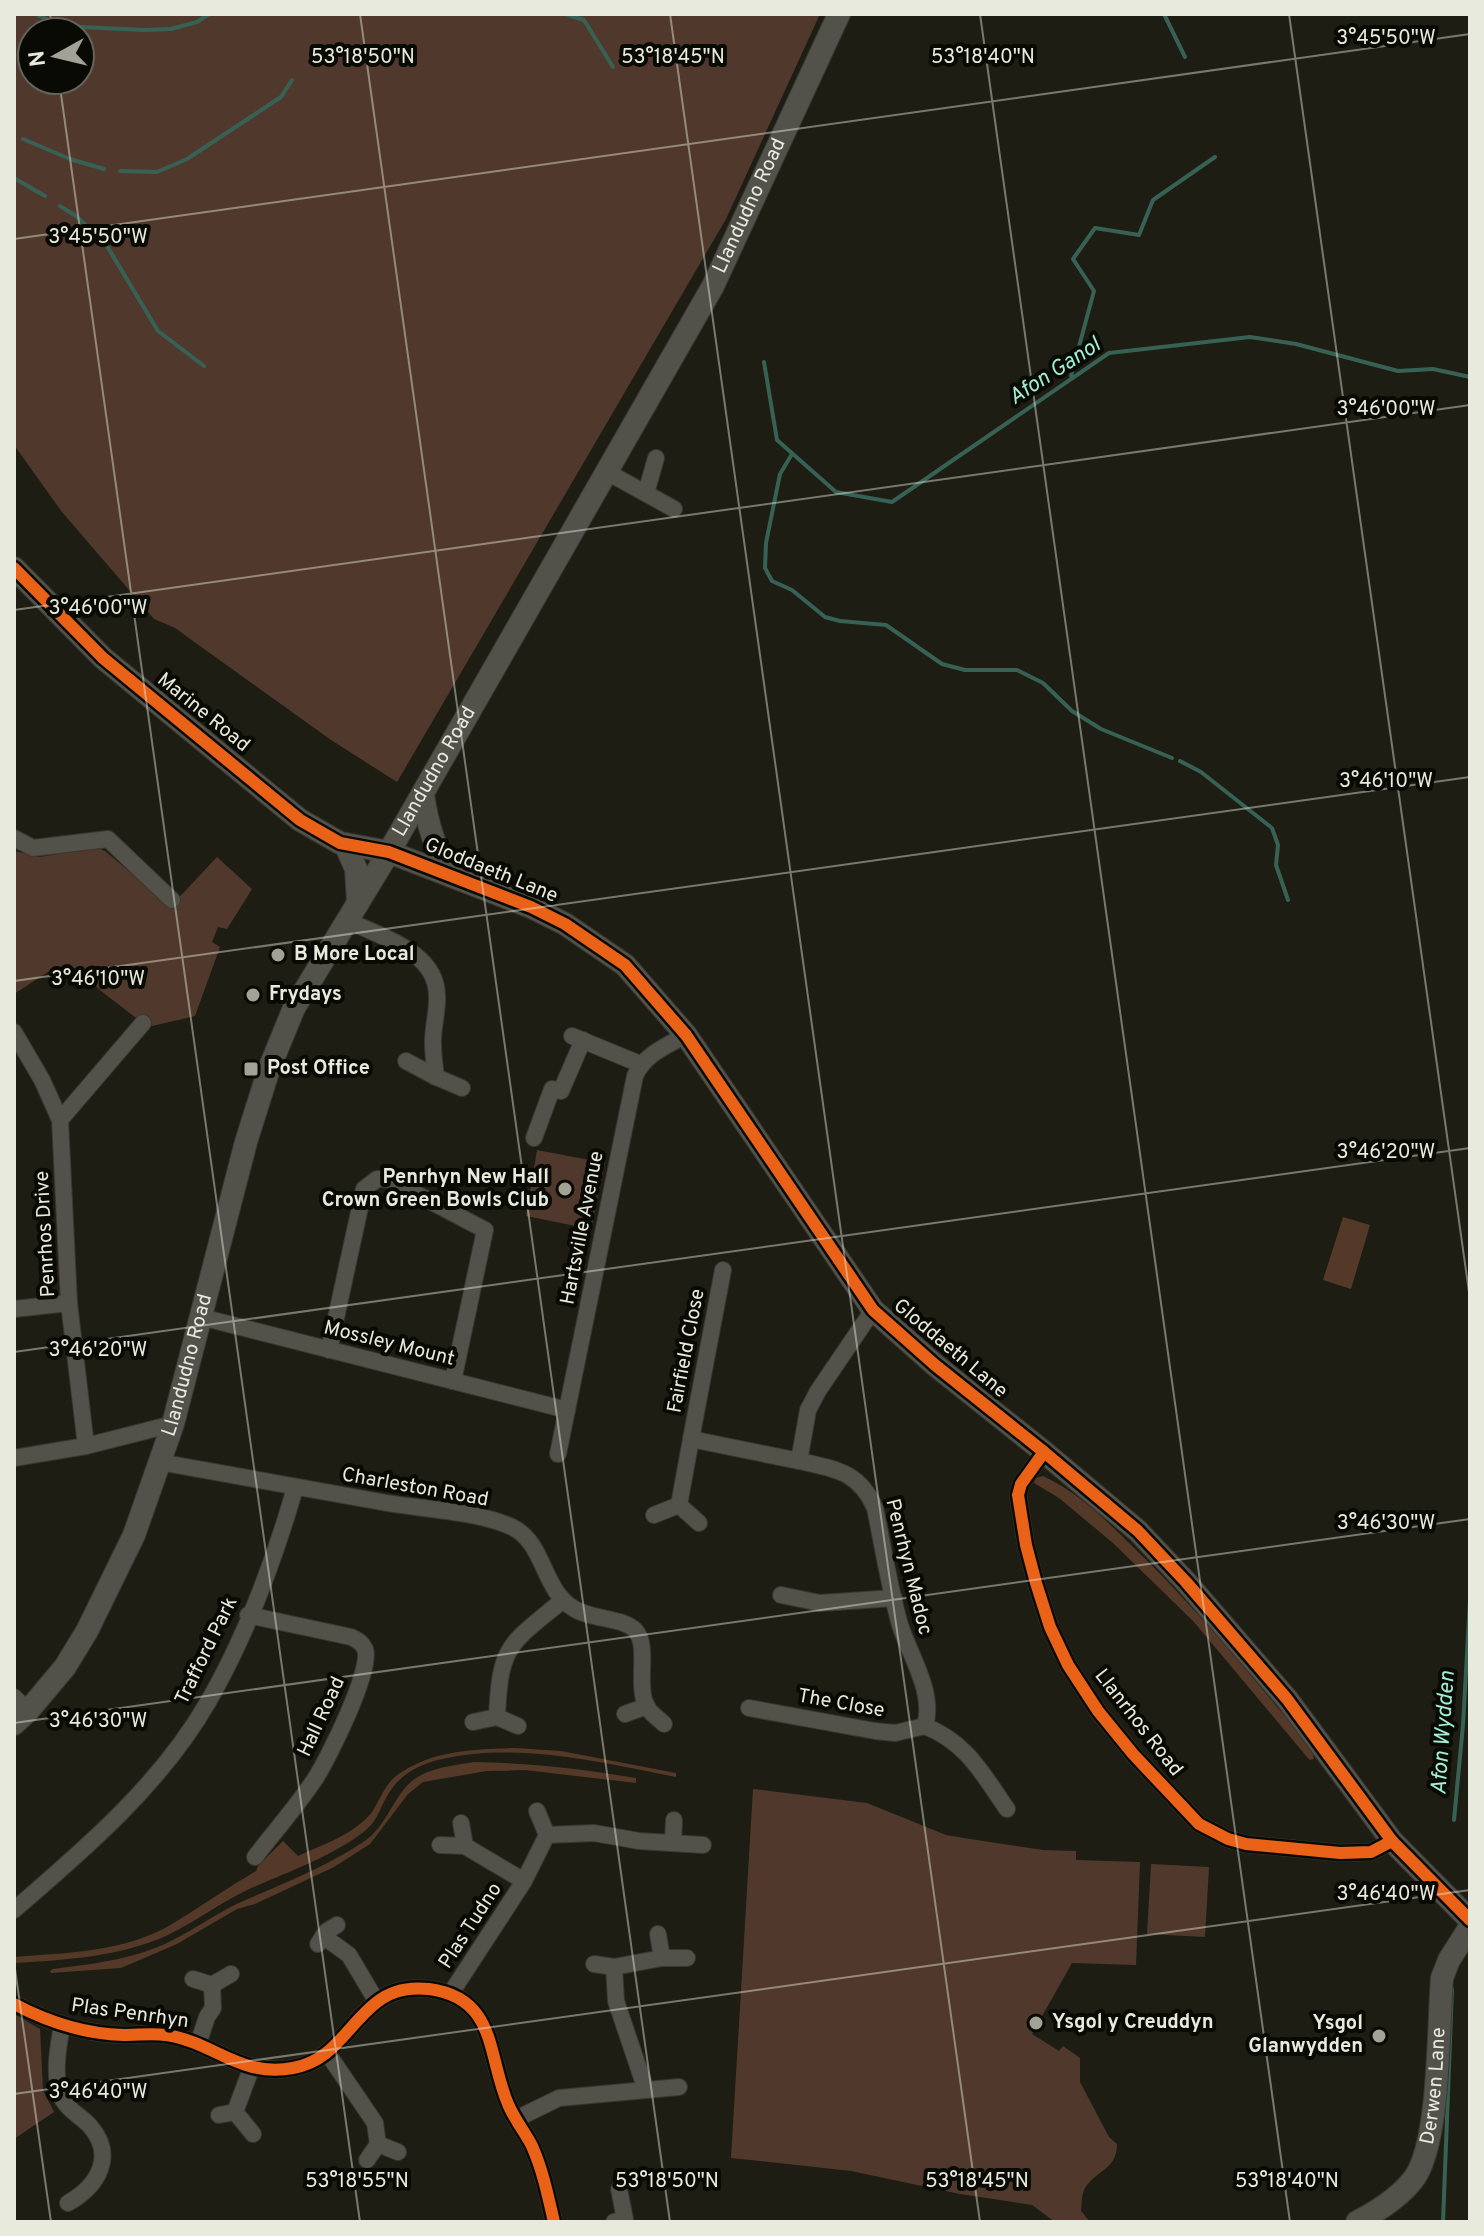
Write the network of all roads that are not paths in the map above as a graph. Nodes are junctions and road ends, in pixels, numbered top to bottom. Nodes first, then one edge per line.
1 (839, 14) edge
2 (656, 458) dead end
3 (607, 472) junction
4 (646, 493) junction
5 (674, 509) dead end
6 (14, 568) edge
7 (423, 794) junction
8 (14, 838) edge
9 (345, 844) junction
10 (389, 852) junction
11 (451, 876) junction
12 (172, 900) dead end
13 (352, 912) junction
14 (143, 1023) dead end
15 (14, 1032) edge
16 (686, 1035) junction
17 (406, 1061) dead end
18 (640, 1064) junction
19 (436, 1077) junction
20 (462, 1088) dead end
21 (60, 1120) junction
22 (534, 1138) dead end
23 (723, 1270) dead end
24 (69, 1303) junction
25 (14, 1309) edge
26 (873, 1310) junction
27 (201, 1317) junction
28 (329, 1350) junction
29 (453, 1381) junction
30 (567, 1410) junction
31 (173, 1424) junction
32 (691, 1439) junction
33 (86, 1446) junction
34 (1044, 1452) junction
35 (558, 1454) dead end
36 (14, 1458) edge
37 (799, 1461) junction
38 (159, 1462) junction
39 (295, 1488) junction
40 (679, 1505) junction
41 (654, 1515) dead end
42 (699, 1523) dead end
43 (781, 1595) dead end
44 (894, 1598) junction
45 (563, 1600) junction
46 (248, 1615) junction
47 (647, 1706) junction
48 (749, 1708) dead end
49 (19, 1711) edge
50 (625, 1714) dead end
51 (497, 1717) junction
52 (473, 1722) dead end
53 (664, 1724) dead end
54 (518, 1726) dead end
55 (925, 1726) junction
56 (1007, 1809) dead end
57 (537, 1811) dead end
58 (674, 1820) dead end
59 (461, 1823) dead end
60 (547, 1835) junction
61 (1392, 1841) junction
62 (673, 1843) junction
63 (440, 1845) dead end
64 (703, 1845) dead end
65 (465, 1846) junction
66 (255, 1857) dead end
67 (524, 1881) junction
68 (14, 1910) edge
69 (1470, 1920) edge
70 (337, 1925) dead end
71 (1470, 1927) edge
72 (658, 1934) dead end
73 (662, 1958) junction
74 (687, 1958) dead end
75 (594, 1964) dead end
76 (614, 1967) junction
77 (231, 1974) dead end
78 (193, 1979) dead end
79 (212, 1985) junction
80 (451, 1993) junction
81 (377, 2002) junction
82 (14, 2004) edge
83 (62, 2025) junction
84 (198, 2044) junction
85 (328, 2054) junction
86 (251, 2069) junction
87 (679, 2087) dead end
88 (646, 2090) junction
89 (516, 2119) junction
90 (253, 2134) dead end
91 (378, 2144) junction
92 (398, 2152) dead end
93 (367, 2160) dead end
94 (619, 2189) dead end
95 (68, 2203) dead end
96 (554, 2222) edge
97 (614, 2222) edge
98 (1357, 2222) edge

1 - 3 street, Llandudno Road
2 - 4 street
3 - 4 street
3 - 7 street, Llandudno Road
4 - 5 street
6 - 9 street, Marine Road
7 - 10 street, Llandudno Road
7 - 11 street
8 - 12 street
9 - 10 street, Marine Road
9 - 13 street
10 - 11 street, Gloddaeth Lane
10 - 13 street, Llandudno Road
11 - 16 street, Gloddaeth Lane
13 - 19 street
13 - 27 street, Llandudno Road
14 - 21 street
15 - 21 street, Penrhos Drive
16 - 18 street
16 - 26 street, Gloddaeth Lane
17 - 19 street
18 - 22 street
18 - 30 street, Hartsville Avenue
19 - 20 street
21 - 24 street, Penrhos Drive
23 - 32 street, Fairfield Close
24 - 25 street
24 - 33 street, Penrhos Drive
26 - 34 street, Gloddaeth Lane
26 - 37 street
27 - 28 street, Mossley Mount
27 - 31 street, Llandudno Road
28 - 29 street, Mossley Mount
28 - 29 street
29 - 30 street, Mossley Mount
30 - 35 street, Hartsville Avenue
31 - 33 street
31 - 38 street, Llandudno Road
32 - 37 street, Fairfield Close
32 - 40 street, Fairfield Close
33 - 36 street
34 - 61 street, Gloddaeth Lane
34 - 61 street, Llanrhos Road
37 - 44 street, Penrhyn Madoc
38 - 39 street, Charleston Road
38 - 49 street, Llandudno Road
39 - 45 street, Charleston Road
39 - 46 street, Trafford Park
40 - 41 street
40 - 42 street
43 - 44 street
44 - 55 street, Penrhyn Madoc
45 - 47 street, Charleston Road
45 - 51 street
46 - 66 street, Hall Road
46 - 68 street, Trafford Park
47 - 50 street
47 - 53 street
48 - 55 street, The Close
51 - 52 street
51 - 54 street
55 - 56 street
57 - 60 street
58 - 62 street
59 - 65 street
60 - 62 street
60 - 67 street, Plas Tudno
61 - 69 street, Gloddaeth Lane
62 - 64 street
63 - 65 street, Plas Tudno
65 - 67 street, Plas Tudno
67 - 80 street, Plas Tudno
70 - 81 street
71 - 98 street, Derwen Lane
72 - 73 street
73 - 74 street
73 - 76 street
75 - 76 street
76 - 88 street
77 - 79 street
78 - 79 street
79 - 84 street
80 - 81 street, Plas Penrhyn
80 - 89 street
81 - 85 street, Plas Penrhyn
82 - 83 street, Plas Penrhyn
83 - 84 street, Plas Penrhyn
83 - 95 street
84 - 86 street, Plas Penrhyn
85 - 86 street, Plas Penrhyn
85 - 91 street
86 - 90 street
87 - 88 street
88 - 89 street
89 - 96 street
91 - 92 street
91 - 93 street
94 - 97 street

